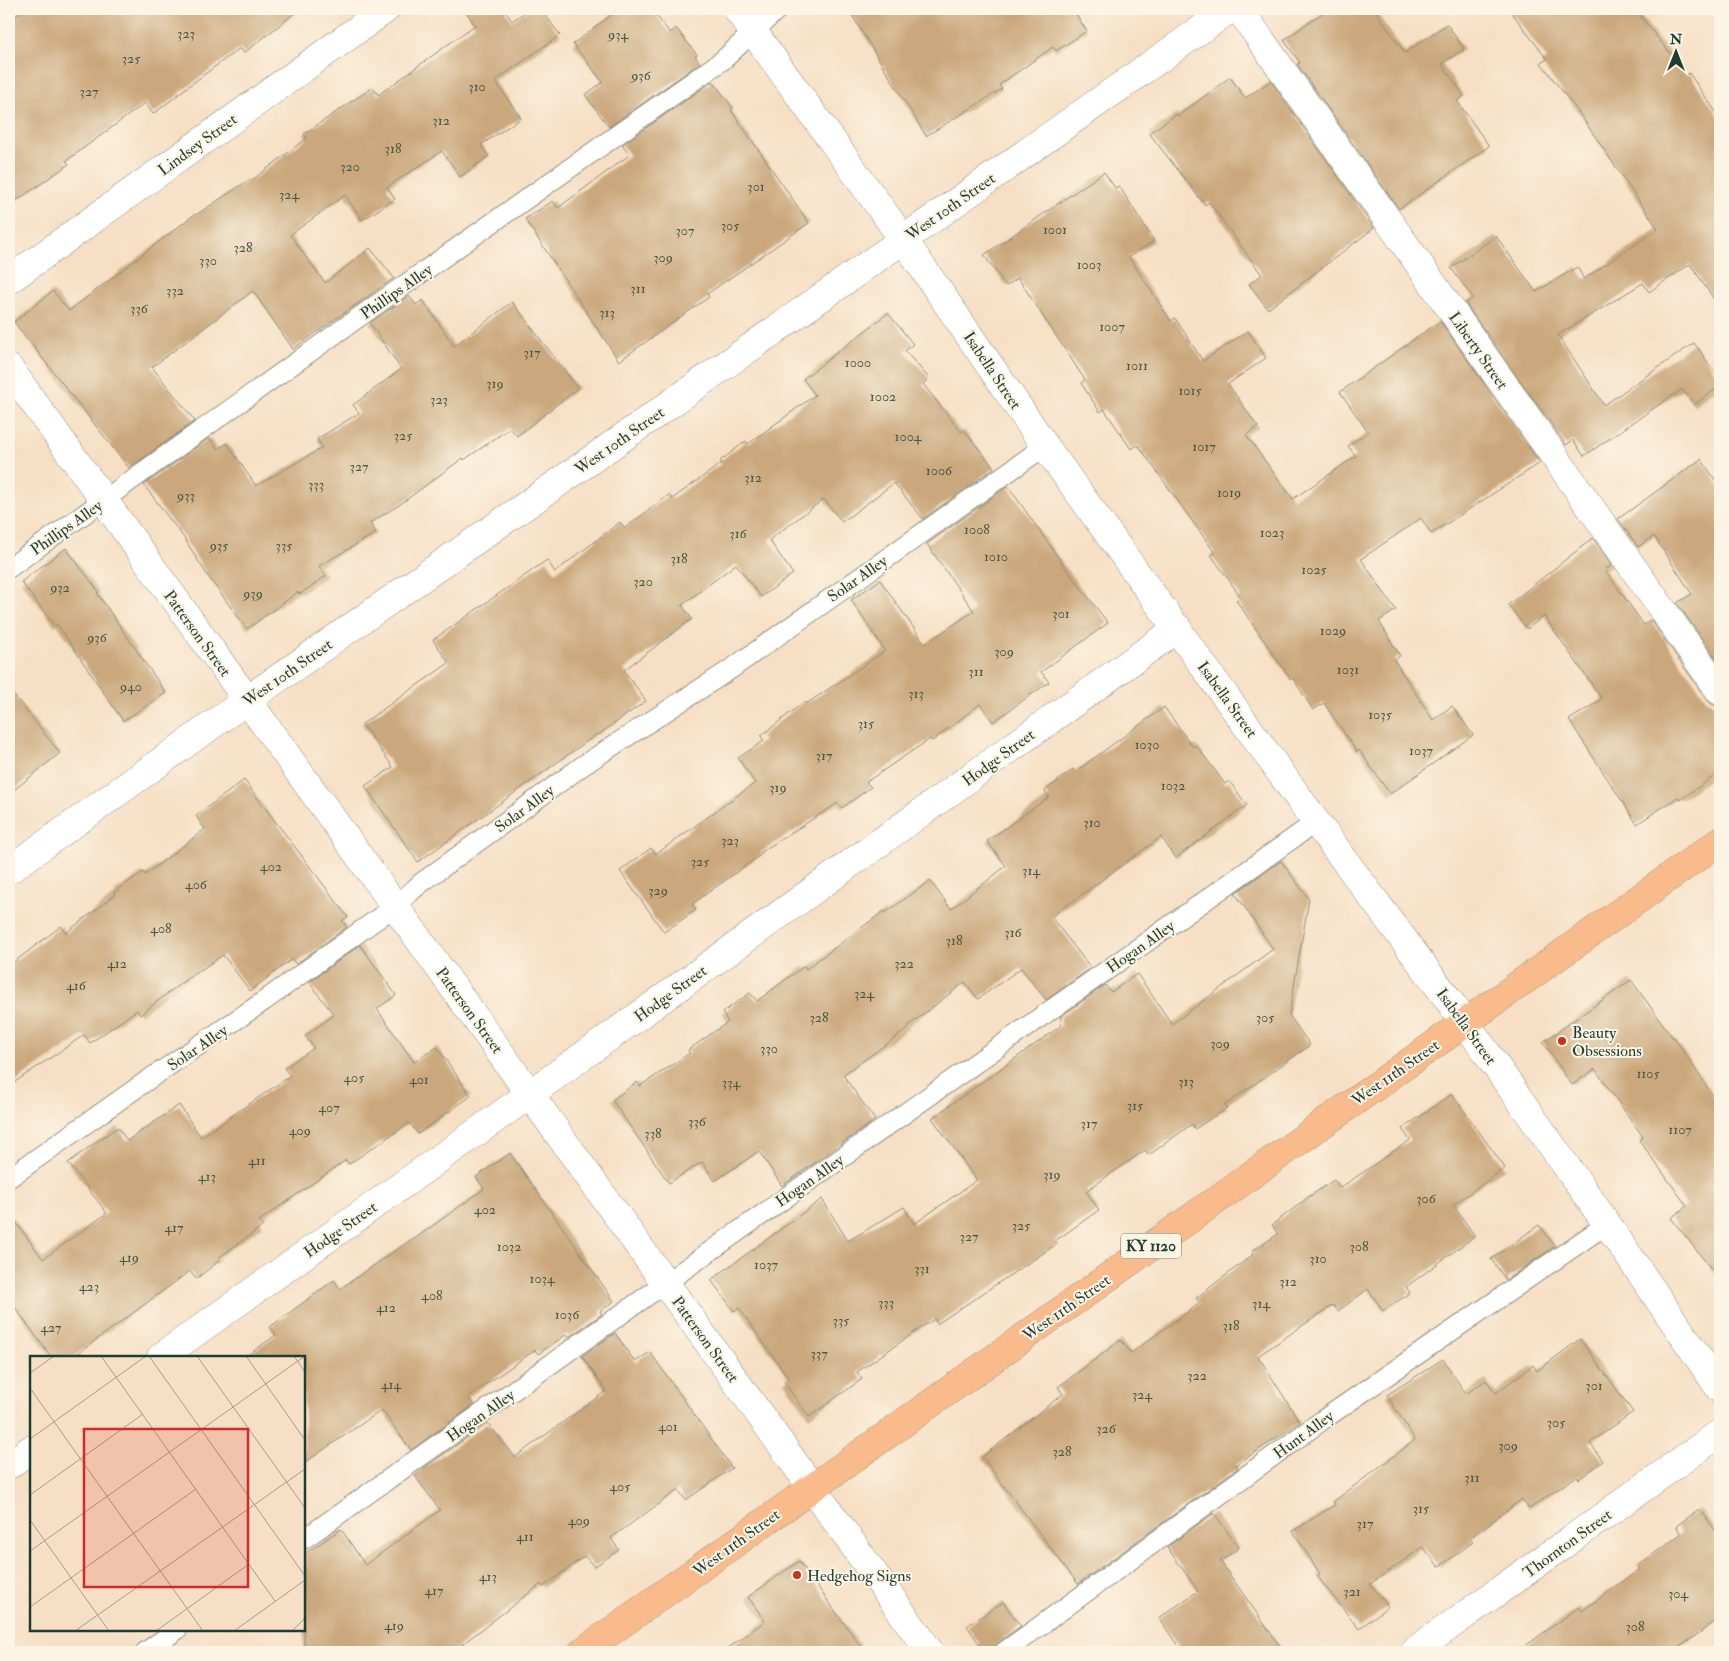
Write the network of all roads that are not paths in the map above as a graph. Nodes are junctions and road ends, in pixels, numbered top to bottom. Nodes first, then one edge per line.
1 (386, 9) edge
2 (737, 9) edge
3 (778, 9) edge
4 (1230, 9) edge
5 (1239, 9) edge
6 (754, 32) junction
7 (903, 239) junction
8 (9, 280) edge
9 (9, 368) edge
10 (1045, 446) junction
11 (104, 500) junction
12 (9, 568) edge
13 (1178, 628) junction
14 (1720, 691) edge
15 (247, 700) junction
16 (1316, 822) junction
17 (1720, 841) edge
18 (9, 870) edge
19 (395, 906) junction
20 (1465, 1022) junction
21 (530, 1094) junction
22 (9, 1178) edge
23 (1607, 1224) junction
24 (665, 1282) junction
25 (162, 1356) edge
26 (1720, 1389) edge
27 (1720, 1434) edge
28 (30, 1450) edge
29 (9, 1465) edge
30 (812, 1488) junction
31 (305, 1538) edge
32 (176, 1631) edge
33 (145, 1652) edge
34 (582, 1652) edge
35 (930, 1652) edge
36 (1004, 1652) edge
37 (1413, 1652) edge

1 - 8 street, Lindsey Street
2 - 6 street, Isabella Street
3 - 6 lane, Phillips Alley
4 - 7 street, West 10th Street
5 - 14 street, Liberty Street
6 - 7 street, Isabella Street
6 - 11 lane, Phillips Alley
7 - 10 street, Isabella Street
7 - 15 street, West 10th Street
9 - 11 street, Patterson Street
10 - 13 street, Isabella Street
10 - 19 lane, Solar Alley
11 - 12 lane, Phillips Alley
11 - 15 street, Patterson Street
13 - 16 street, Isabella Street
13 - 21 street, Hodge Street
15 - 18 street, West 10th Street
15 - 19 street, Patterson Street
16 - 20 street, Isabella Street
16 - 24 lane, Hogan Alley
17 - 20 main road, West 11th Street / KY 1120
19 - 21 street, Patterson Street
19 - 22 lane, Solar Alley
20 - 23 street, Isabella Street
20 - 30 main road, West 11th Street / KY 1120
21 - 24 street, Patterson Street
21 - 25 street, Hodge Street
23 - 26 street, Isabella Street
23 - 36 lane, Hunt Alley
24 - 30 street, Patterson Street
24 - 31 lane, Hogan Alley
27 - 37 street, Thornton Street
28 - 29 street
30 - 34 main road, West 11th Street / KY 1120
30 - 35 street, Patterson Street
32 - 33 lane

